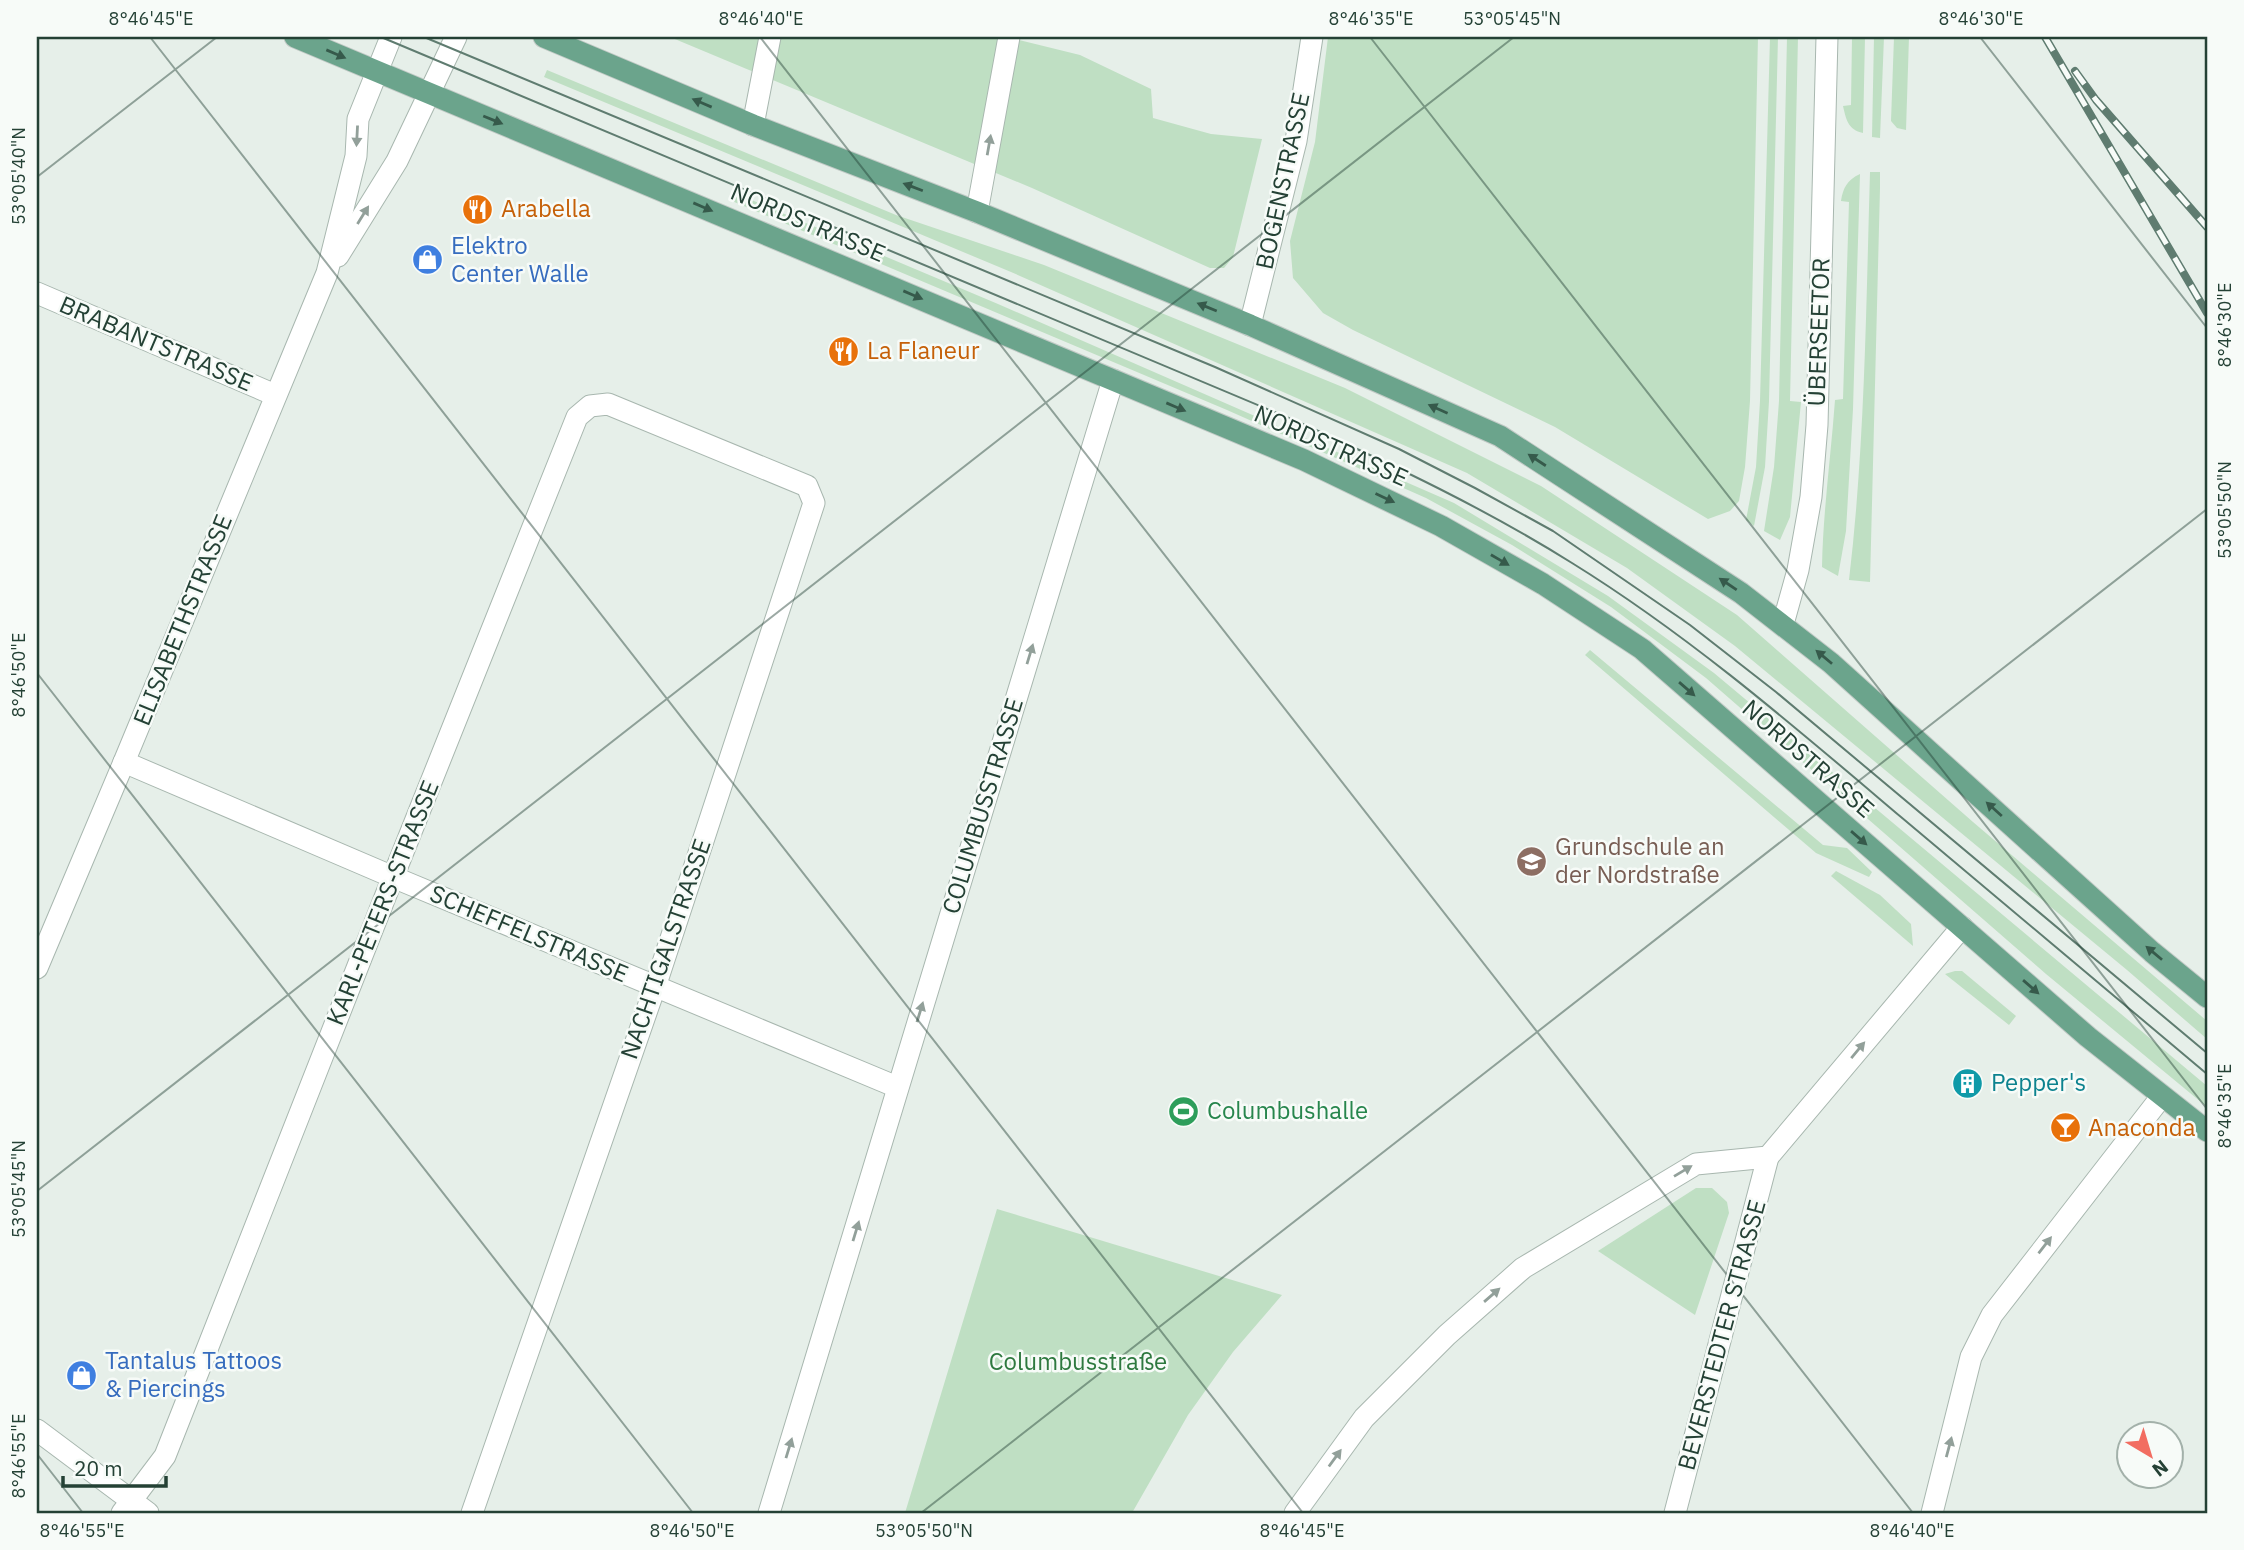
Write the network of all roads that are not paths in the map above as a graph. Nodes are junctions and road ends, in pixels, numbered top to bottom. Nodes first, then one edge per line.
1 (295, 37) edge
2 (391, 37) edge
3 (456, 37) edge
4 (547, 37) edge
5 (770, 37) edge
6 (1009, 37) edge
7 (1312, 37) edge
8 (1827, 37) edge
9 (377, 71) junction
10 (429, 94) junction
11 (753, 125) junction
12 (977, 212) junction
13 (327, 273) junction
14 (37, 293) edge
15 (1251, 325) junction
16 (1113, 380) junction
17 (275, 395) junction
18 (707, 445) joint
19 (1783, 624) junction
20 (124, 762) junction
21 (393, 877) junction
22 (1962, 927) junction
23 (37, 968) edge
24 (654, 987) junction
25 (2207, 997) edge
26 (897, 1087) junction
27 (2162, 1096) junction
28 (2207, 1131) edge
29 (1768, 1157) junction
30 (37, 1430) edge
31 (134, 1509) edge
32 (472, 1513) edge
33 (769, 1513) edge
34 (1295, 1513) edge
35 (1675, 1513) edge
36 (1932, 1513) edge

1 -> 9 main road, NORDSTRASSE
2 - 9 street, ELISABETHSTRASSE
3 - 10 street, ELISABETHSTRASSE
11 -> 4 main road
5 - 11 street
12 -> 6 street
7 - 15 street, BOGENSTRASSE
8 - 19 street, ÜBERSEETOR
9 - 10 main road, NORDSTRASSE
9 -> 13 street, ELISABETHSTRASSE
13 -> 10 street, ELISABETHSTRASSE
10 -> 16 main road, NORDSTRASSE
12 -> 11 main road
15 -> 12 main road
13 - 17 street, ELISABETHSTRASSE
14 - 17 street, BRABANTSTRASSE
19 -> 15 main road
16 -> 22 main road, NORDSTRASSE
26 -> 16 street, COLUMBUSSTRASSE
17 - 20 street, ELISABETHSTRASSE
18 - 21 street, KARL-PETERS-STRASSE
18 - 24 street, NACHTIGALSTRASSE
25 -> 19 main road
20 - 21 street, SCHEFFELSTRASSE
20 - 23 street, ELISABETHSTRASSE
21 - 24 street, SCHEFFELSTRASSE
21 - 31 street, KARL-PETERS-STRASSE
22 -> 27 main road, NORDSTRASSE
29 -> 22 street
24 - 26 street, SCHEFFELSTRASSE
24 - 32 street, NACHTIGALSTRASSE
33 -> 26 street, COLUMBUSSTRASSE
27 - 28 main road, NORDSTRASSE
36 -> 27 street
34 -> 29 street
29 - 35 street, BEVERSTEDTER STRASSE
30 - 31 street

